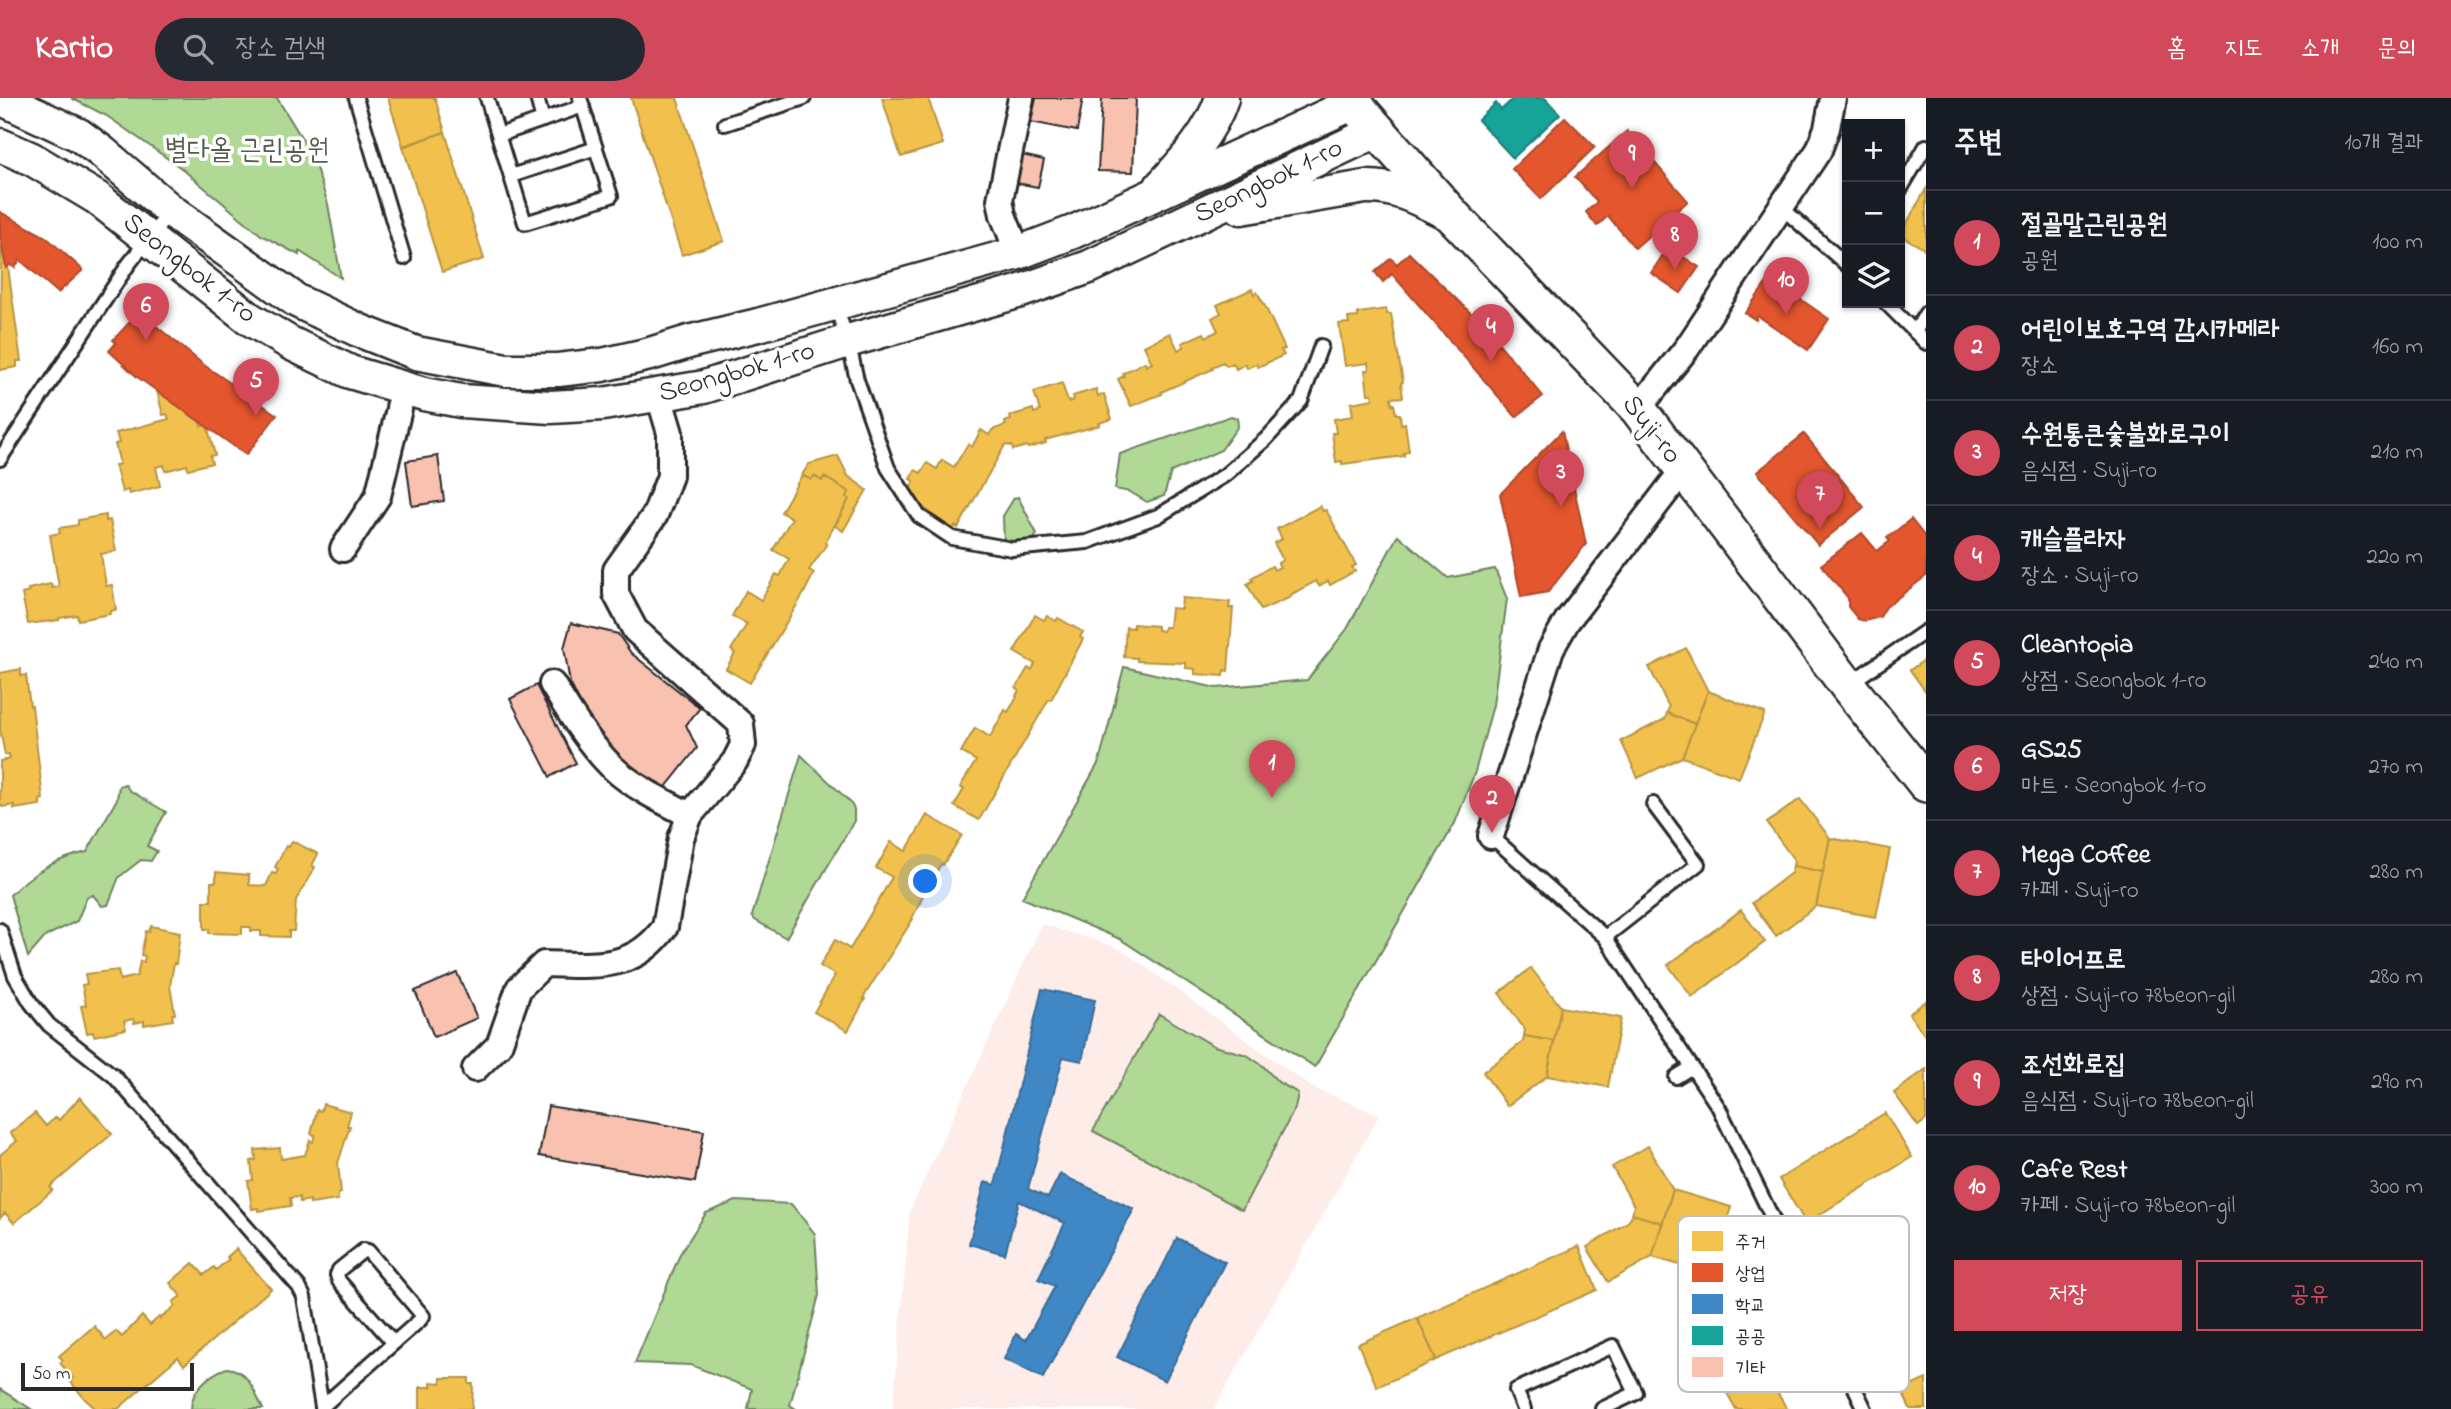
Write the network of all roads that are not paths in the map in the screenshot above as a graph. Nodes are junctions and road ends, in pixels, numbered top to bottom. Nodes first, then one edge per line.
1 (0, 98) edge
2 (356, 98) edge
3 (487, 98) edge
4 (537, 98) edge
5 (804, 98) edge
6 (1021, 98) edge
7 (1222, 98) edge
8 (1833, 98) edge
9 (1352, 101) edge
10 (582, 102) edge
11 (773, 103) edge
12 (543, 120) junction
13 (725, 124) dead end
14 (1379, 130) junction
15 (499, 135) junction
16 (0, 145) edge
17 (1926, 146) edge
18 (596, 148) junction
19 (511, 176) junction
20 (1905, 182) edge
21 (1150, 197) junction
22 (1782, 208) junction
23 (170, 210) junction
24 (1452, 215) junction
25 (1195, 217) junction
26 (148, 239) junction
27 (1018, 253) junction
28 (404, 258) dead end
29 (1842, 261) edge
30 (835, 304) junction
31 (1891, 308) edge
32 (1926, 313) edge
33 (1915, 332) junction
34 (848, 341) junction
35 (1926, 342) edge
36 (1321, 346) dead end
37 (401, 388) junction
38 (659, 396) junction
39 (1638, 409) junction
40 (0, 459) edge
41 (1683, 470) junction
42 (343, 550) dead end
43 (1926, 631) edge
44 (552, 684) dead end
45 (1847, 685) junction
46 (1922, 770) edge
47 (1653, 804) dead end
48 (690, 815) junction
49 (1490, 836) joint
50 (0, 930) edge
51 (1605, 937) junction
52 (1692, 1067) junction
53 (475, 1069) dead end
54 (1676, 1077) dead end
55 (1771, 1216) edge
56 (394, 1343) junction
57 (1856, 1392) edge
58 (1524, 1409) edge
59 (1602, 1409) edge
60 (1864, 1409) edge

1 - 23 street, Seongbok 1-ro
2 - 28 lane
3 - 15 lane
4 - 12 lane
5 - 11 lane
6 - 27 street
7 - 21 street
8 - 22 street
9 - 14 main road, Suji-ro
9 - 21 street, Seongbok 1-ro
10 - 12 lane
10 - 18 lane
11 - 13 lane
12 - 15 lane
14 - 24 main road, Suji-ro
14 - 25 street, Seongbok 1-ro
15 - 19 lane
16 - 26 street, Seongbok 1-ro
17 - 20 lane
18 - 19 lane
18 - 19 lane
21 - 27 street, Seongbok 1-ro
22 - 29 lane
22 - 39 street
23 - 26 lane
23 - 30 street, Seongbok 1-ro
24 - 25 street
24 - 39 main road, Suji-ro
25 - 34 street, Seongbok 1-ro
26 - 37 street, Seongbok 1-ro
26 - 40 lane
27 - 30 street, Seongbok 1-ro
30 - 34 lane
31 - 33 lane
32 - 33 lane
33 - 35 lane
34 - 36 lane
34 - 38 street, Seongbok 1-ro
37 - 38 street, Seongbok 1-ro
37 - 42 street
38 - 48 street
39 - 41 main road, Suji-ro
41 - 45 main road, Suji-ro
41 - 49 street
43 - 45 lane
44 - 48 street
45 - 46 main road, Suji-ro
47 - 51 lane
48 - 53 street
49 - 51 lane
50 - 56 lane
51 - 52 lane
52 - 54 lane
52 - 55 lane
56 - 56 lane
57 - 60 lane
58 - 59 lane

